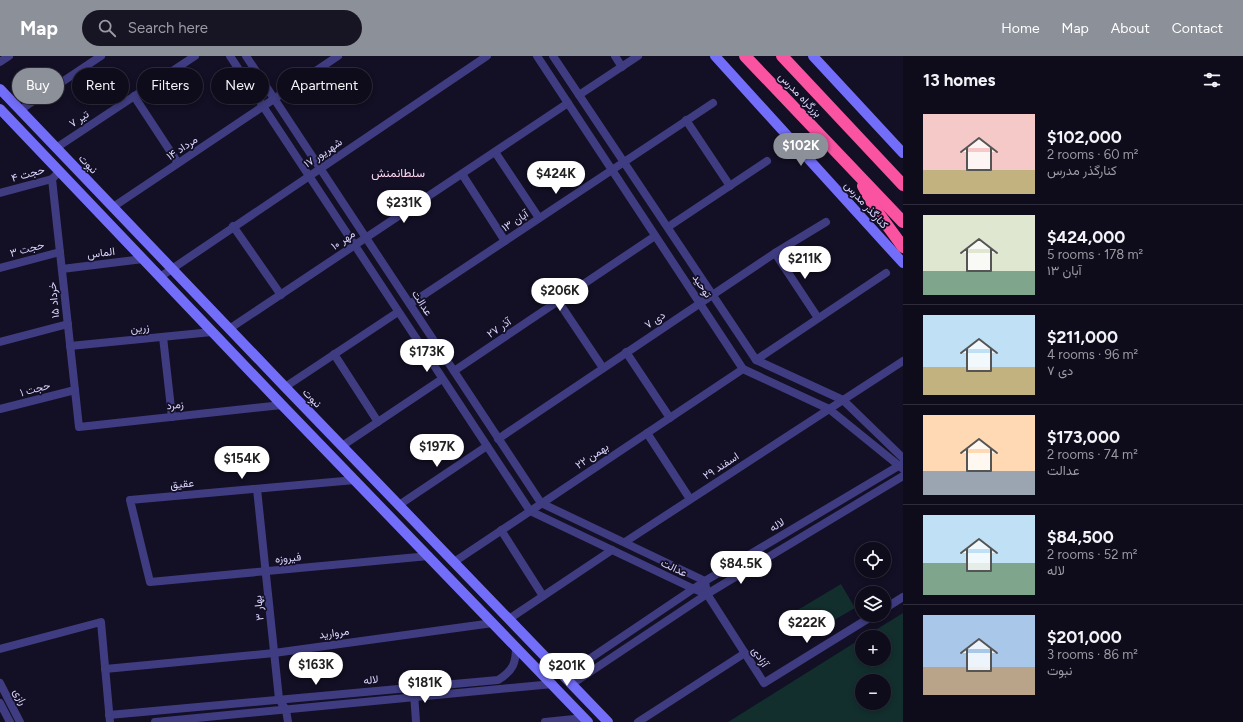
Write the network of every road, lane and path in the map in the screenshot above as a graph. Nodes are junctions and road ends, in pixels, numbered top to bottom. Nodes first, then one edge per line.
1 (9, 56) edge
2 (101, 56) edge
3 (195, 56) edge
4 (230, 56) edge
5 (246, 56) edge
6 (338, 56) edge
7 (487, 56) edge
8 (537, 56) edge
9 (553, 56) edge
10 (615, 56) edge
11 (638, 56) edge
12 (715, 56) edge
13 (745, 56) edge
14 (782, 56) edge
15 (813, 56) edge
16 (0, 62) edge
17 (622, 67) junction
18 (0, 89) edge
19 (579, 95) junction
20 (134, 96) junction
21 (274, 99) junction
22 (568, 103) junction
23 (713, 103) dead end
24 (263, 106) junction
25 (20, 110) junction
26 (1, 113) edge
27 (686, 120) junction
28 (56, 148) junction
29 (495, 152) junction
30 (903, 153) edge
31 (767, 161) dead end
32 (624, 162) junction
33 (178, 163) junction
34 (320, 168) junction
35 (612, 170) junction
36 (856, 173) junction
37 (462, 174) junction
38 (56, 175) junction
39 (309, 176) junction
40 (903, 185) edge
41 (730, 186) junction
42 (0, 193) edge
43 (113, 207) junction
44 (539, 218) junction
45 (826, 222) dead end
46 (903, 222) edge
47 (233, 226) junction
48 (668, 228) junction
49 (655, 236) junction
50 (366, 238) junction
51 (505, 240) junction
52 (355, 246) junction
53 (903, 247) edge
54 (60, 252) junction
55 (775, 253) junction
56 (143, 259) junction
57 (903, 263) edge
58 (0, 268) edge
59 (171, 268) junction
60 (62, 269) junction
61 (886, 273) dead end
62 (160, 276) junction
63 (281, 295) junction
64 (712, 295) junction
65 (558, 301) junction
66 (700, 303) junction
67 (410, 304) junction
68 (398, 312) junction
69 (818, 318) junction
70 (68, 324) junction
71 (229, 329) junction
72 (212, 332) junction
73 (163, 337) junction
74 (0, 342) edge
75 (70, 346) junction
76 (626, 352) junction
77 (334, 354) junction
78 (756, 360) junction
79 (903, 361) edge
80 (603, 368) junction
81 (743, 368) junction
82 (454, 371) junction
83 (442, 379) junction
84 (285, 387) junction
85 (75, 390) junction
86 (843, 400) junction
87 (282, 405) junction
88 (0, 409) edge
89 (829, 409) junction
90 (172, 417) junction
91 (78, 418) joint
92 (670, 418) junction
93 (378, 422) junction
94 (647, 433) junction
95 (498, 439) junction
96 (342, 446) junction
97 (487, 446) junction
98 (902, 464) edge
99 (903, 476) edge
100 (355, 480) junction
101 (257, 489) junction
102 (690, 499) junction
103 (541, 503) junction
104 (399, 505) junction
105 (530, 511) junction
106 (501, 530) junction
107 (625, 542) junction
108 (612, 550) junction
109 (429, 556) junction
110 (454, 562) junction
111 (266, 571) junction
112 (705, 581) junction
113 (150, 582) joint
114 (694, 589) junction
115 (707, 594) junction
116 (543, 596) junction
117 (903, 598) edge
118 (891, 605) edge
119 (509, 619) junction
120 (863, 622) edge
121 (493, 623) junction
122 (516, 646) junction
123 (0, 649) edge
124 (274, 652) junction
125 (745, 653) junction
126 (105, 669) junction
127 (564, 676) junction
128 (0, 683) edge
129 (552, 684) junction
130 (572, 684) junction
131 (414, 687) junction
132 (582, 695) junction
133 (414, 698) junction
134 (279, 700) junction
135 (0, 703) edge
136 (570, 704) junction
137 (286, 710) junction
138 (18, 718) edge
139 (110, 718) edge
140 (5, 719) edge
141 (586, 720) edge
142 (155, 722) edge
143 (288, 722) edge
144 (416, 722) edge
145 (546, 722) edge
146 (608, 722) edge
147 (638, 722) edge

1 - 16 street
2 - 25 street
3 - 20 street, ۷ تیر
4 - 24 street
5 - 21 street, عدالت
6 - 21 street
7 - 34 street, ۱۷ شهریور
8 - 22 street, توحید
9 - 19 street, توحید
10 - 17 street
11 - 17 street
12 - 57 street, کنارگذر مدرس
13 - 36 highway, بزرگراه مدرس
14 - 40 highway, بزرگراه مدرس
15 - 30 street
17 - 19 street
18 - 25 street, نبوت
19 - 32 street, توحید
20 - 28 street, ۷ تیر
20 - 33 street
21 - 24 street, ۱۴ مرداد
21 - 34 street, عدالت
22 - 29 street, ۱۰ مهر
22 - 35 street, توحید
23 - 27 street, ۱۳ آبان
24 - 33 street, ۱۴ مرداد
24 - 39 street
25 - 28 street, نبوت
26 - 38 street
27 - 32 street, ۱۳ آبان
27 - 41 street
28 - 43 street, نبوت
29 - 37 street, ۱۰ مهر
29 - 44 street
31 - 41 street
32 - 35 street, ۱۳ آبان
32 - 48 street, توحید
33 - 43 street, ۱۴ مرداد
34 - 39 street, ۱۷ شهریور
34 - 50 street, عدالت
35 - 44 street, ۱۳ آبان
35 - 49 street, توحید
36 - 46 highway, بزرگراه مدرس
36 - 53 highway
37 - 50 street, ۱۰ مهر
37 - 51 street
38 - 42 street, حجت ۴
38 - 54 street, ۱۵ خرداد
38 - 56 street
39 - 47 street, ۱۷ شهریور
39 - 52 street
41 - 48 street
43 - 59 street, نبوت
44 - 51 street, ۱۳ آبان
45 - 55 street, ۷ دی
47 - 59 street, ۱۷ شهریور
47 - 63 street
48 - 64 street, توحید
49 - 65 street, ۲۷ آذر
49 - 66 street, توحید
50 - 52 street, ۱۰ مهر
50 - 67 street, عدالت
51 - 67 street, ۱۳ آبان
52 - 63 street, ۱۰ مهر
52 - 68 street
54 - 58 street, حجت ۳
54 - 60 street, ۱۵ خرداد
55 - 64 street, ۷ دی
55 - 69 street
56 - 60 street, الماس
56 - 62 street
59 - 62 street, ۱۷ شهریور
59 - 71 street, نبوت
60 - 70 street, ۱۵ خرداد
61 - 69 street
62 - 72 street
63 - 71 street, ۱۰ مهر
64 - 66 street, ۷ دی
64 - 78 street, توحید
65 - 80 street
65 - 82 street, ۲۷ آذر
66 - 76 street, ۷ دی
66 - 81 street, توحید
67 - 82 street, عدالت
68 - 77 street
68 - 83 street
69 - 78 street
70 - 74 street
70 - 75 street, ۱۵ خرداد
71 - 84 street, نبوت
72 - 73 street, زرین
72 - 87 street
73 - 75 street, زرین
73 - 90 street
75 - 85 street, ۱۵ خرداد
76 - 80 street, ۷ دی
76 - 92 street
77 - 84 street
77 - 93 street
78 - 86 street
79 - 86 street
80 - 95 street, ۷ دی
81 - 89 street
81 - 92 street, ۲۲ بهمن
82 - 95 street, عدالت
83 - 93 street
83 - 97 street
84 - 96 street, نبوت
85 - 88 street, حجت ۱
85 - 91 street, ۱۵ خرداد
86 - 89 street, ۲۹ اسفند
86 - 98 street
87 - 90 street, زمرد
87 - 100 street
89 - 98 street
89 - 102 street, ۲۹ اسفند
90 - 91 street, زمرد
92 - 94 street, ۲۲ بهمن
93 - 96 street
94 - 102 street
94 - 103 street, ۲۲ بهمن
95 - 103 street, عدالت
96 - 104 street, نبوت
97 - 104 street
97 - 105 street
98 - 112 street, لاله
99 - 115 street, لاله
100 - 101 street, عقیق
100 - 109 street
101 - 111 street, بهار ۳
101 - 113 street, عقیق
102 - 107 street, ۲۹ اسفند
103 - 105 street, ۲۲ بهمن
103 - 107 street, عدالت
104 - 110 street, نبوت
105 - 106 street, ۲۲ بهمن
105 - 108 street, عدالت
106 - 110 street, ۲۲ بهمن
106 - 116 street
107 - 112 street, عدالت
108 - 114 street, عدالت
108 - 116 street
109 - 111 street, فیروزه
109 - 121 street
110 - 119 street, نبوت
111 - 113 street, فیروزه
111 - 124 street, بهار ۳
112 - 114 street, لاله
112 - 115 street
114 - 115 street, عدالت
114 - 127 street, لاله
115 - 125 street, آزادی
115 - 130 street, لاله
116 - 119 street
117 - 118 street
119 - 127 street, نبوت
120 - 125 street, آزادی
121 - 122 street
121 - 124 street, مروارید
122 - 129 street
122 - 131 street, لاله
123 - 126 street
124 - 126 street, مروارید
124 - 134 street, بهار ۳
125 - 147 street
126 - 139 street
127 - 129 street
127 - 130 street, نبوت
128 - 138 street, رازی
129 - 130 street
129 - 133 street, لاله
129 - 136 street
130 - 132 street, نبوت
131 - 133 street
131 - 134 street, لاله
132 - 136 street
132 - 146 street, نبوت
133 - 137 street, لاله
133 - 144 street
134 - 137 street, بهار ۳
134 - 139 street, لاله
135 - 140 street, رازی
136 - 141 street
137 - 142 street, لاله
137 - 143 street, بهار ۳
138 - 140 street
141 - 145 street

